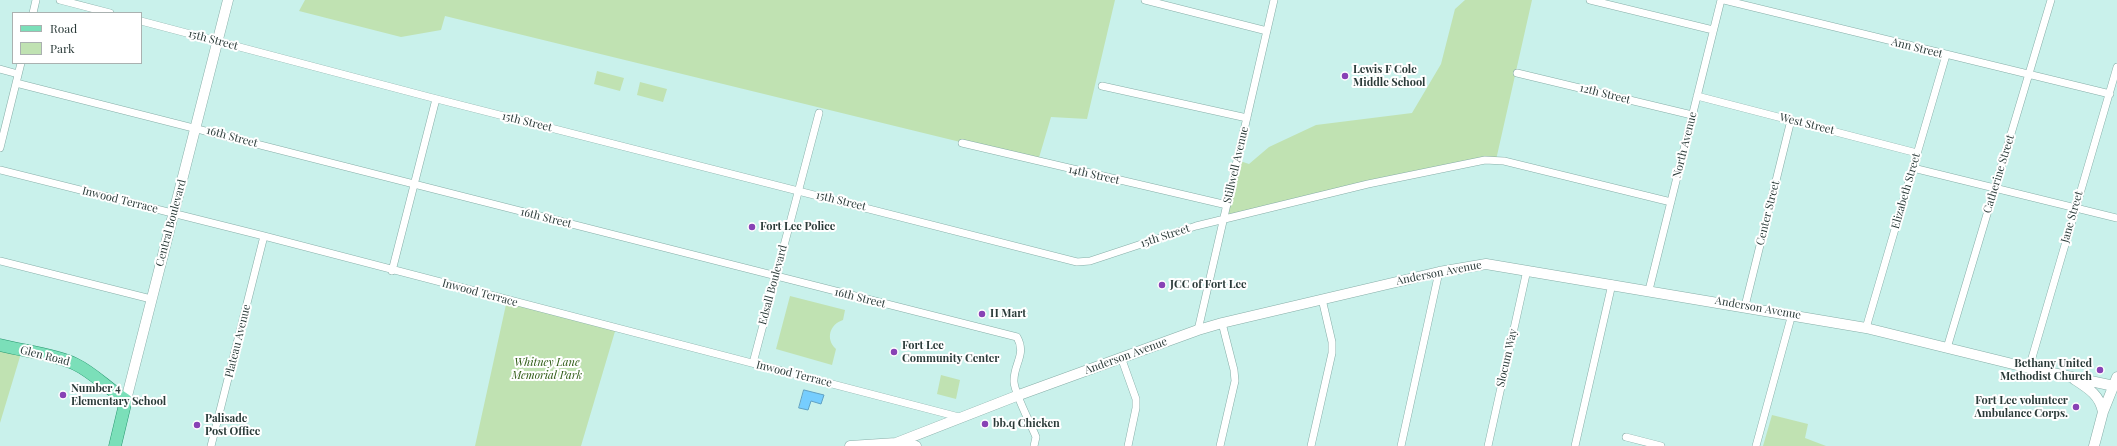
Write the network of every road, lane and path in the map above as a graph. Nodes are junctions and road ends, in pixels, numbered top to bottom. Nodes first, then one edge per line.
1 (36, 0) edge
2 (60, 0) edge
3 (228, 0) edge
4 (1145, 0) edge
5 (1274, 0) edge
6 (1590, 0) edge
7 (1721, 0) edge
8 (1724, 0) edge
9 (2051, 0) edge
10 (33, 12) edge
11 (106, 12) edge
12 (142, 21) edge
13 (1713, 30) junction
14 (1267, 31) junction
15 (218, 41) junction
16 (1946, 55) junction
17 (21, 64) edge
18 (2117, 67) edge
19 (0, 69) edge
20 (1517, 73) dead end
21 (18, 74) junction
22 (2028, 75) junction
23 (16, 83) junction
24 (1102, 86) dead end
25 (2110, 94) junction
26 (1697, 96) junction
27 (436, 99) junction
28 (819, 113) dead end
29 (1692, 115) junction
30 (1246, 118) junction
31 (1791, 120) junction
32 (196, 127) junction
33 (962, 143) dead end
34 (0, 148) edge
35 (1917, 153) junction
36 (1913, 168) junction
37 (0, 170) edge
38 (414, 185) junction
39 (1994, 188) junction
40 (798, 190) junction
41 (1671, 202) junction
42 (1227, 205) junction
43 (2075, 208) junction
44 (173, 213) junction
45 (2117, 218) edge
46 (1223, 219) junction
47 (264, 236) junction
48 (0, 261) edge
49 (392, 270) junction
50 (1527, 270) junction
51 (1439, 272) junction
52 (775, 277) junction
53 (1612, 284) junction
54 (1649, 290) junction
55 (151, 299) junction
56 (1322, 299) junction
57 (1745, 306) junction
58 (1792, 314) junction
59 (1222, 323) junction
60 (1866, 328) junction
61 (1198, 330) junction
62 (0, 345) edge
63 (1947, 348) junction
64 (1121, 357) junction
65 (753, 364) junction
66 (2029, 368) junction
67 (2071, 376) junction
68 (2116, 381) edge
69 (1019, 395) junction
70 (126, 400) junction
71 (2103, 412) junction
72 (959, 417) junction
73 (1036, 437) junction
74 (1626, 437) dead end
75 (896, 443) junction
76 (115, 446) edge
77 (211, 446) edge
78 (850, 446) edge
79 (854, 446) edge
80 (916, 446) edge
81 (1034, 446) edge
82 (1039, 446) edge
83 (1128, 446) edge
84 (1220, 446) edge
85 (1311, 446) edge
86 (1401, 446) edge
87 (1488, 446) edge
88 (1575, 446) edge
89 (1661, 446) edge
90 (1756, 446) edge
91 (2094, 446) edge

1 - 10 street
2 - 11 street
3 - 15 main road, Central Boulevard
4 - 14 street
5 - 14 street, Stillwell Avenue
6 - 13 street
7 - 13 street, North Avenue
8 - 16 street, Ann Street
9 - 22 street, Catherine Street
12 - 15 street, 15th Street
13 - 26 street, North Avenue
14 - 30 street, Stillwell Avenue
15 - 27 street, 15th Street
15 - 32 main road, Central Boulevard
16 - 22 street, Ann Street
16 - 35 street, Elizabeth Street
17 - 21 street
18 - 25 street, Jane Street
19 - 21 street
20 - 29 street, 12th Street
21 - 23 street
22 - 25 street, Ann Street
22 - 39 street, Catherine Street
23 - 32 street, 16th Street
23 - 34 street
24 - 30 street
25 - 43 street, Jane Street
26 - 29 street, North Avenue
26 - 31 street, West Street
27 - 38 street
27 - 40 street, 15th Street
28 - 40 street, Edsall Boulevard
29 - 41 street, North Avenue
30 - 42 street, Stillwell Avenue
31 - 35 street, West Street
31 - 57 street, Center Street
32 - 38 street, 16th Street
32 - 44 main road, Central Boulevard
33 - 42 street, 14th Street
35 - 36 street, Elizabeth Street
36 - 39 street
36 - 60 street, Elizabeth Street
37 - 44 street, Inwood Terrace
38 - 49 street
38 - 52 street, 16th Street
39 - 43 street
39 - 63 street, Catherine Street
40 - 46 street, 15th Street
40 - 52 street, Edsall Boulevard
41 - 46 street, 15th Street
41 - 54 street, North Avenue
42 - 46 street, Stillwell Avenue
43 - 45 street
43 - 66 street, Jane Street
44 - 47 street, Inwood Terrace
44 - 55 main road, Central Boulevard
46 - 61 street, Stillwell Avenue
47 - 49 street, Inwood Terrace
47 - 77 street, Plateau Avenue
48 - 55 street
49 - 65 street, Inwood Terrace
50 - 51 main road, Anderson Avenue
50 - 53 main road, Anderson Avenue
50 - 87 street, Slocum Way
51 - 56 main road, Anderson Avenue
51 - 86 street
52 - 65 street, Edsall Boulevard
52 - 69 street, 16th Street
53 - 54 main road, Anderson Avenue
53 - 88 street
54 - 57 main road, Anderson Avenue
55 - 70 main road, Central Boulevard
56 - 59 main road, Anderson Avenue
56 - 85 street
57 - 58 main road, Anderson Avenue
58 - 60 main road, Anderson Avenue
58 - 90 street
59 - 61 main road, Anderson Avenue
59 - 84 street
60 - 63 main road, Anderson Avenue
61 - 64 main road, Anderson Avenue
62 - 70 main road, Glen Road
63 - 66 main road, Anderson Avenue
64 - 69 main road, Anderson Avenue
64 - 83 street
65 - 72 street, Inwood Terrace
66 - 67 main road, Anderson Avenue
67 - 68 main road, Anderson Avenue
67 - 71 main road
68 - 71 main road
69 - 72 main road, Anderson Avenue
69 - 73 street, 16th Street
70 - 76 main road, Central Boulevard
71 - 91 main road
72 - 75 main road, Anderson Avenue
73 - 81 street
73 - 82 street, 16th Street
74 - 89 street
75 - 79 main road, Anderson Avenue
75 - 80 main road
78 - 79 main road, Anderson Avenue

